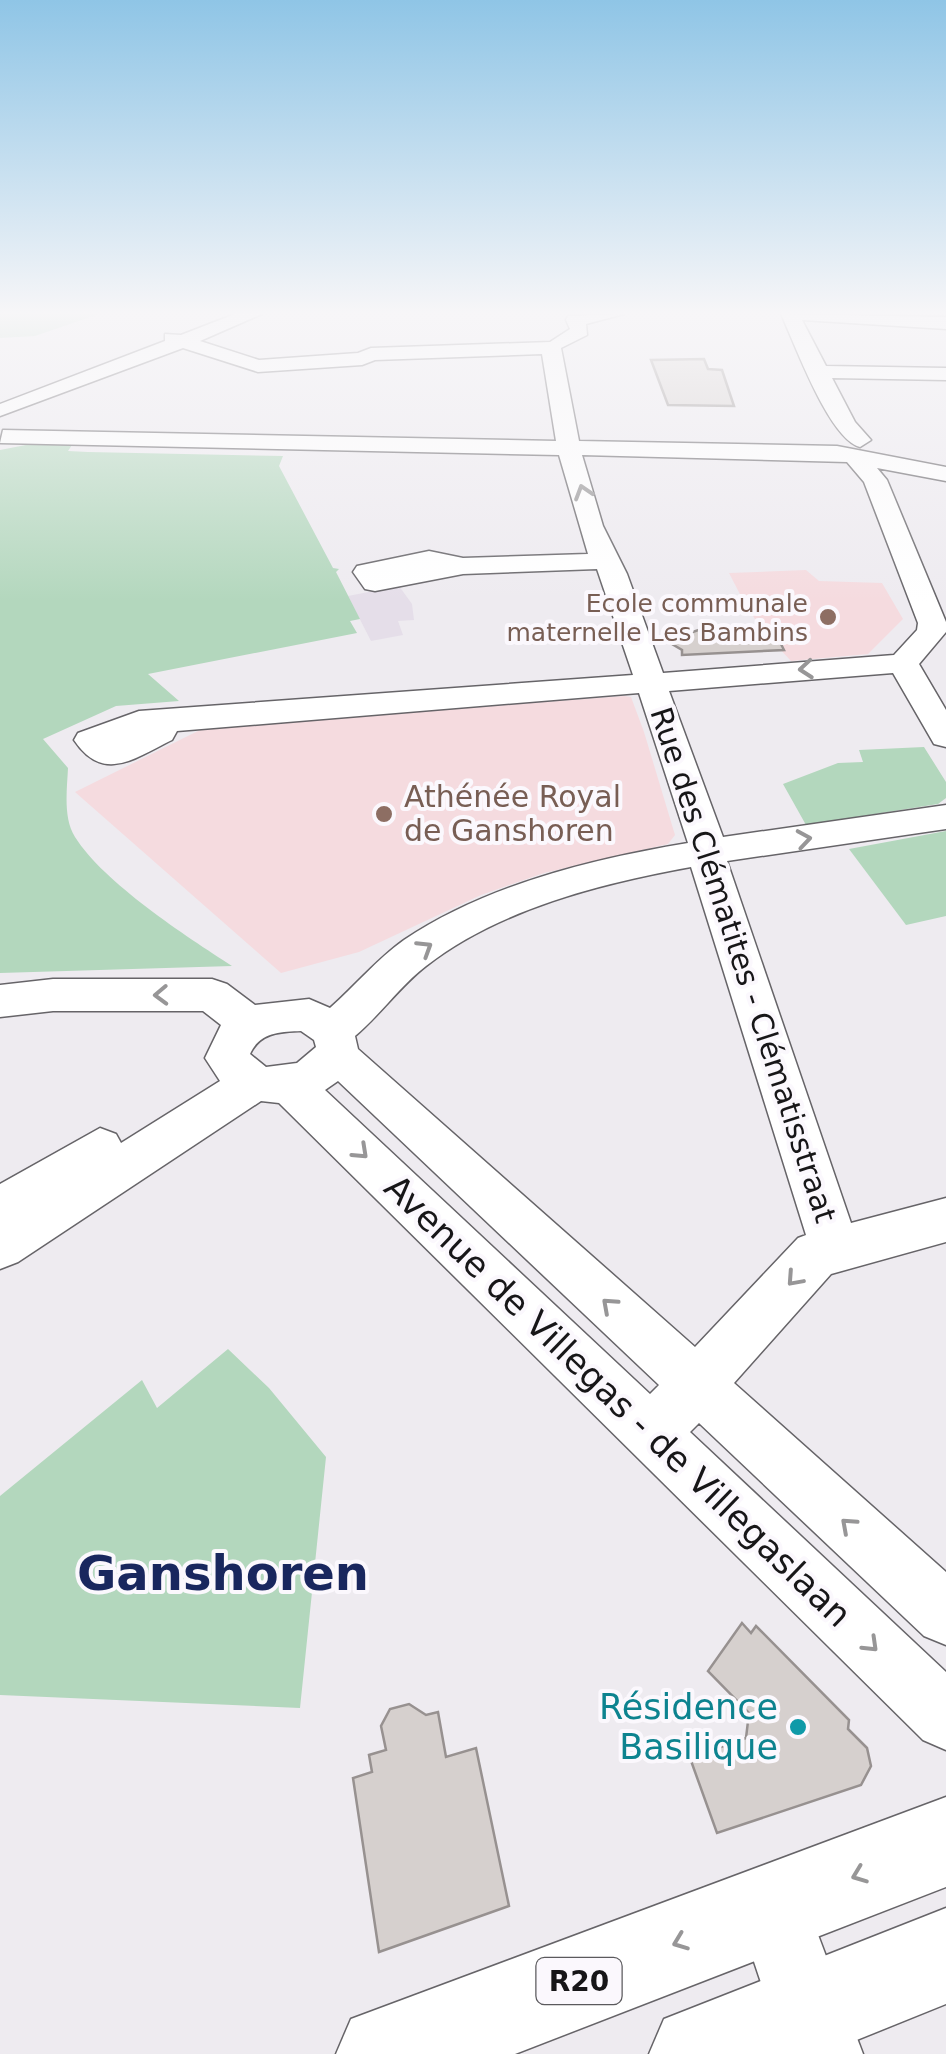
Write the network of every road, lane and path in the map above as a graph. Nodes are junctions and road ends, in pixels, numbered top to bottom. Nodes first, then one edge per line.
1 (27, 410) edge
2 (565, 410) edge
3 (837, 410) edge
4 (3, 421) edge
5 (569, 443) junction
6 (858, 452) junction
7 (946, 460) edge
8 (946, 474) edge
9 (604, 560) junction
10 (464, 566) dead end
11 (939, 623) edge
12 (903, 663) junction
13 (650, 682) junction
14 (163, 722) dead end
15 (946, 737) edge
16 (946, 817) edge
17 (707, 854) junction
18 (0, 1001) edge
19 (281, 1056) junction
20 (0, 1210) edge
21 (946, 1220) edge
22 (0, 1246) edge
23 (835, 1248) junction
24 (696, 1385) junction
25 (652, 1434) junction
26 (946, 1614) edge
27 (946, 1717) edge
28 (946, 1842) edge
29 (772, 1908) junction
30 (946, 1956) edge
31 (816, 2032) edge
32 (386, 2054) edge
33 (699, 2054) edge

1 - 4 street
2 - 5 street, Rue des Clématites - Clématisstraat
3 - 6 street
4 - 5 street
5 - 6 street
9 -> 5 street, Rue des Clématites - Clématisstraat
6 - 7 street
6 - 8 street
6 - 11 street
9 - 10 street
9 - 13 street, Rue des Clématites - Clématisstraat
11 - 12 street
12 -> 13 street
12 - 15 street
13 - 14 street
13 - 17 street, Rue des Clématites - Clématisstraat
17 -> 16 street
19 -> 17 street
17 - 23 street, Rue des Clématites - Clématisstraat
19 -> 18 street
19 - 20 street
19 - 22 street
24 -> 19 street, Avenue de Villegas - de Villegaslaan
19 -> 25 street, Avenue de Villegas - de Villegaslaan
21 - 23 street
23 -> 24 street
24 - 25 street
26 -> 24 street, Avenue de Villegas - de Villegaslaan
25 -> 27 street, Avenue de Villegas - de Villegaslaan
28 -> 29 main road, R20
29 - 31 street
29 -> 32 main road, R20
30 - 31 main road
31 - 33 main road

